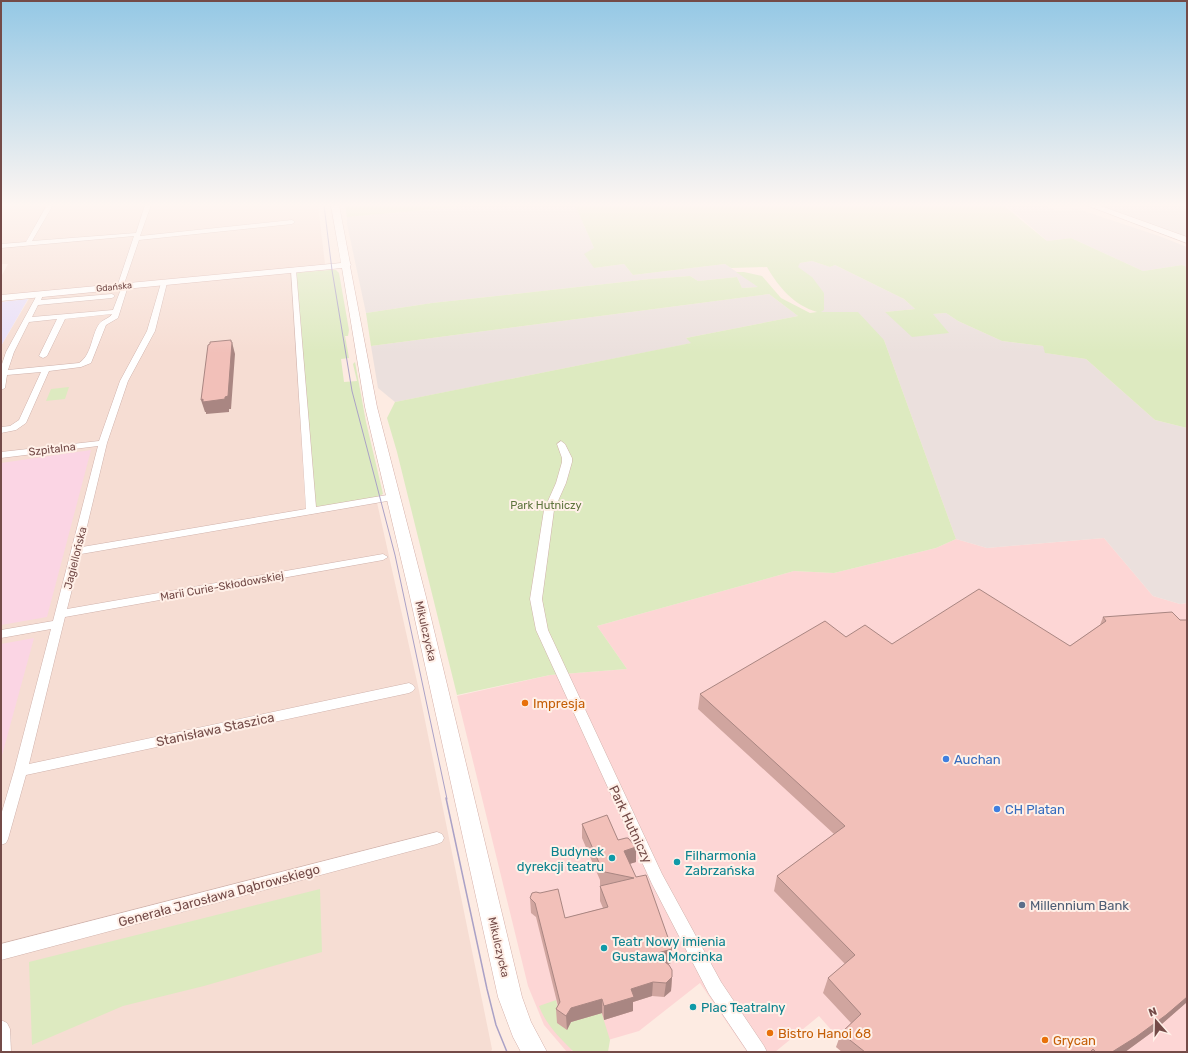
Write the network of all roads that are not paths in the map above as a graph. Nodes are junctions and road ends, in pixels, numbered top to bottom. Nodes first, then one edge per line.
1 (133, 254) edge
2 (345, 254) edge
3 (347, 265) junction
4 (293, 270) junction
5 (164, 283) junction
6 (123, 287) junction
7 (40, 294) junction
8 (112, 296) dead end
9 (1, 298) edge
10 (35, 303) junction
11 (116, 312) junction
12 (62, 317) junction
13 (27, 320) junction
14 (43, 356) dead end
15 (46, 369) junction
16 (4, 373) junction
17 (1, 388) edge
18 (1, 430) edge
19 (103, 443) junction
20 (561, 444) dead end
21 (1, 455) edge
22 (392, 497) junction
23 (311, 510) junction
24 (76, 551) junction
25 (383, 557) dead end
26 (60, 619) junction
27 (1, 634) edge
28 (409, 688) dead end
29 (21, 771) junction
30 (437, 838) dead end
31 (1, 839) edge
32 (1, 952) edge
33 (1, 1030) edge
34 (2, 1052) edge
35 (535, 1052) edge
36 (758, 1052) edge

1 - 6 street
2 - 3 main road, Mikulczycka
3 - 4 main road, Gdańska
3 - 22 main road, Mikulczycka
4 - 5 main road, Gdańska
4 - 23 street
5 - 6 main road, Gdańska
5 - 19 street, Jagiellońska
6 - 7 main road, Gdańska
6 - 11 street
7 - 9 main road, Gdańska
7 - 10 street
8 - 10 street
10 - 13 street
11 - 12 street
11 - 15 street
12 - 13 street
12 - 14 street
13 - 16 street
15 - 16 street
15 - 18 street
16 - 17 street
19 - 21 street, Szpitalna
19 - 24 street, Jagiellońska
20 - 36 street, Park Hutniczy
22 - 23 street
22 - 35 main road, Mikulczycka
23 - 24 street
24 - 26 street, Jagiellońska
25 - 26 street, Marii Curie-Skłodowskiej
26 - 27 street, Marii Curie-Skłodowskiej
26 - 29 street, Jagiellońska
28 - 29 street, Stanisława Staszica
29 - 31 street, Jagiellońska
30 - 32 street, Generała Jarosława Dąbrowskiego
33 - 34 street

